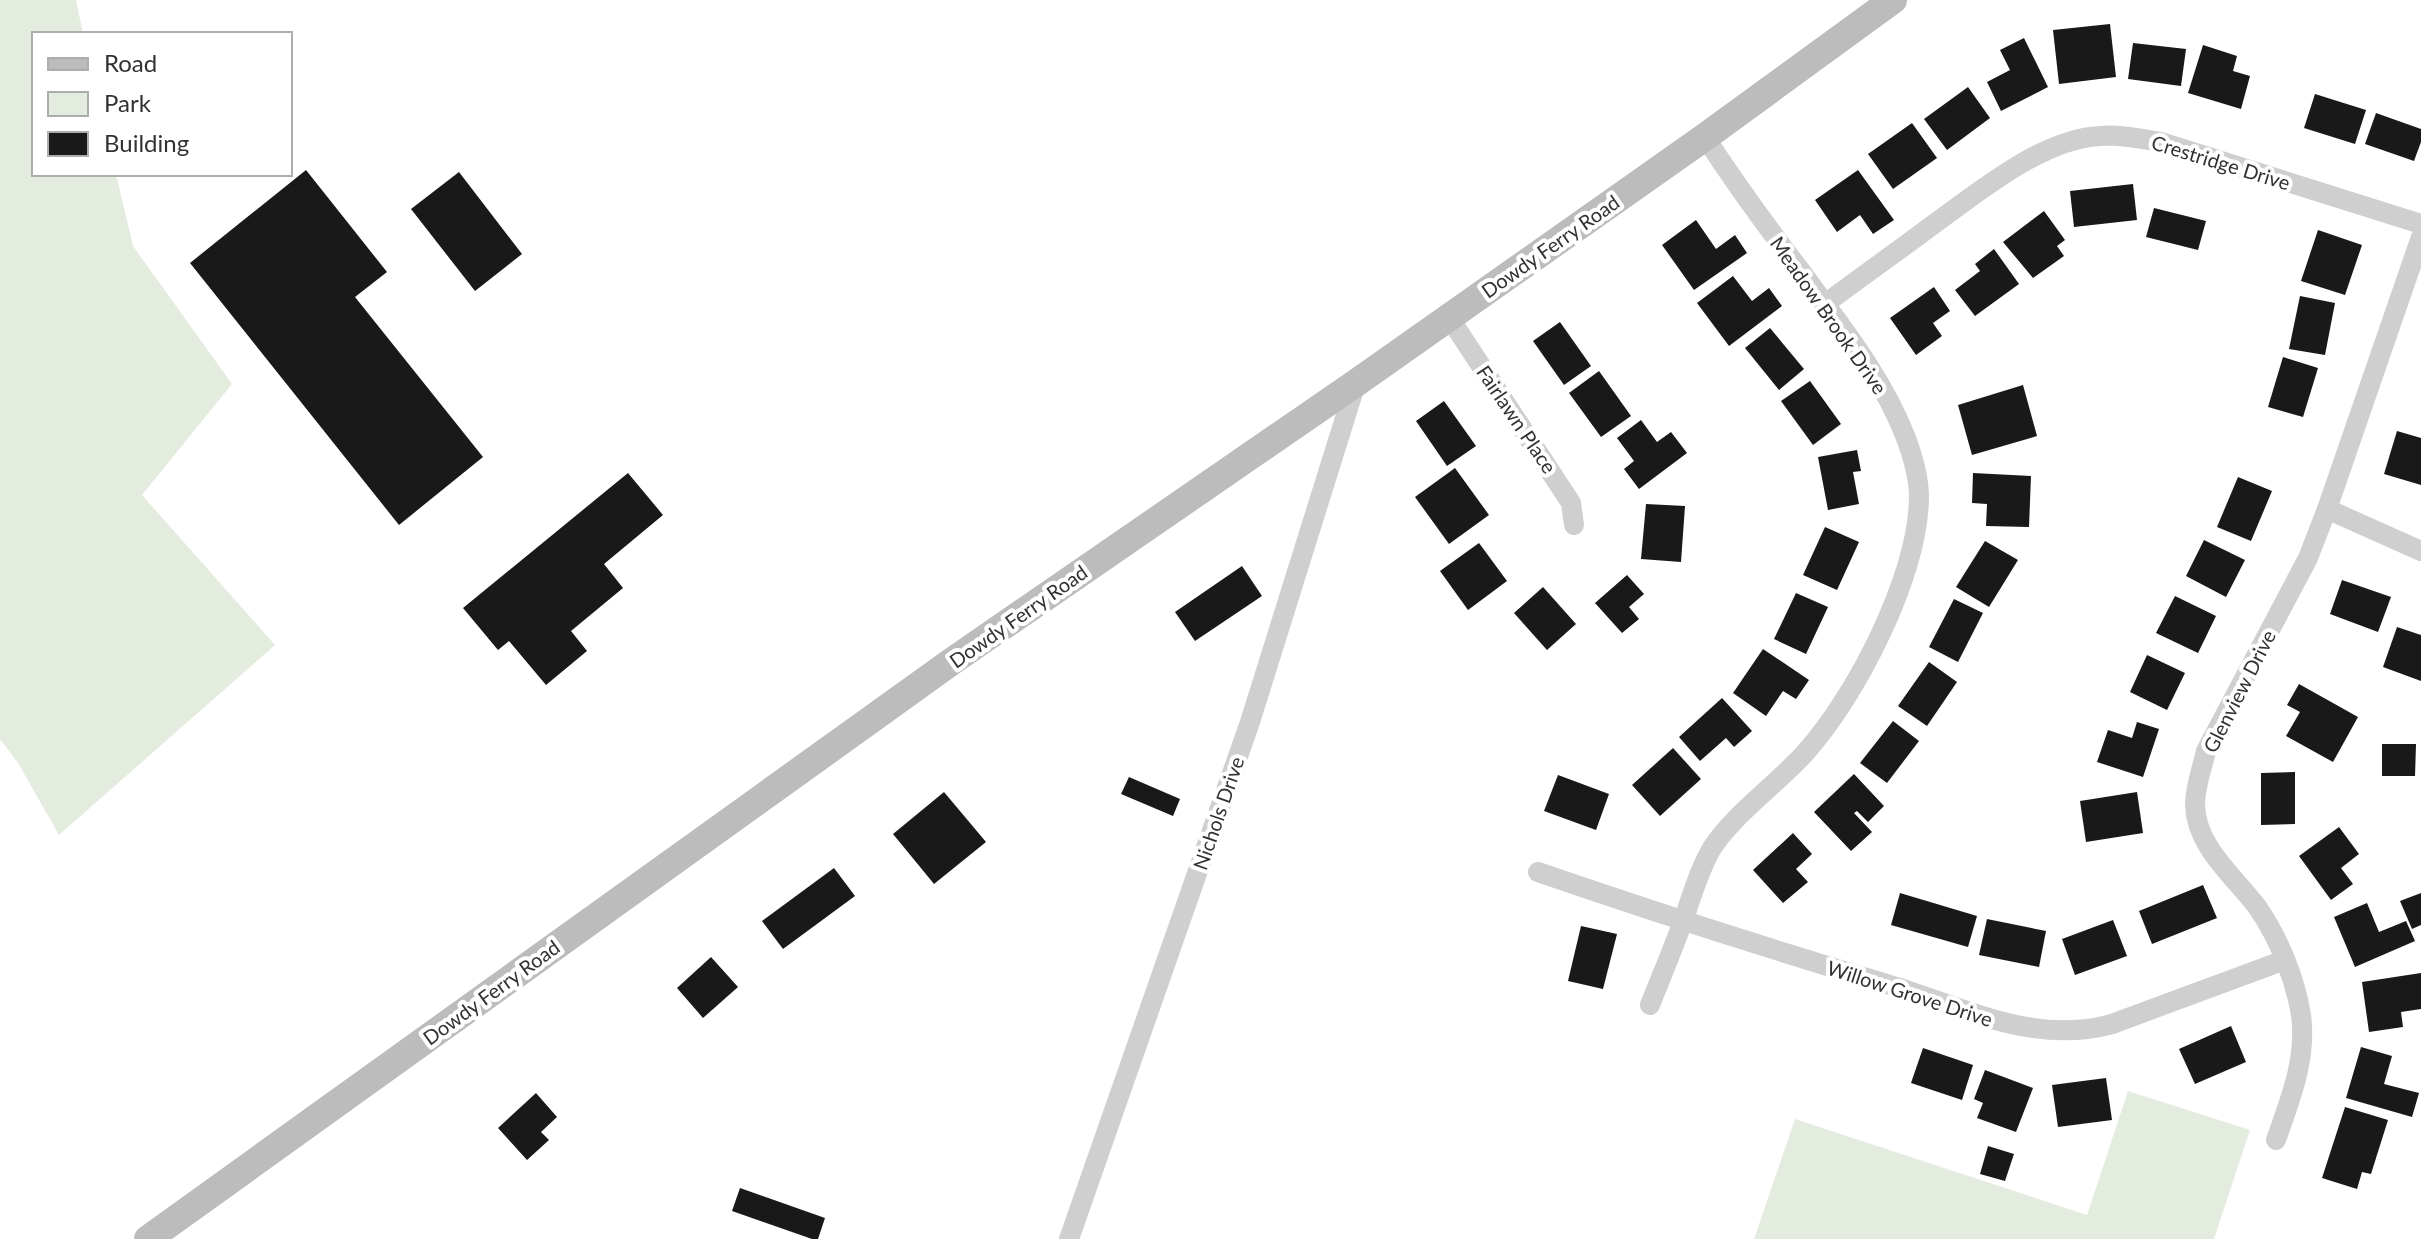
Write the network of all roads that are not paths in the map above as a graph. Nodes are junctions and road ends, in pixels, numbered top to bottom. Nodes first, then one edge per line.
1 (1893, 0) edge
2 (1705, 137) junction
3 (2421, 224) edge
4 (2421, 237) edge
5 (1825, 304) junction
6 (1449, 317) junction
7 (1356, 383) junction
8 (2327, 509) junction
9 (1574, 525) dead end
10 (2421, 551) edge
11 (1538, 872) dead end
12 (1683, 922) junction
13 (2285, 960) junction
14 (1650, 1005) dead end
15 (2276, 1140) dead end
16 (148, 1239) edge
17 (1069, 1239) edge

1 - 2 street, Dowdy Ferry Road
2 - 5 street, Meadow Brook Drive
2 - 6 street, Dowdy Ferry Road
3 - 5 street, Crestridge Drive
4 - 8 street, Glenview Drive
5 - 12 street, Meadow Brook Drive
6 - 7 street, Dowdy Ferry Road
6 - 9 street, Fairlawn Place
7 - 16 street, Dowdy Ferry Road
7 - 17 street, Nichols Drive
8 - 10 street
8 - 13 street, Glenview Drive
11 - 12 street, Willow Grove Drive
12 - 13 street, Willow Grove Drive
12 - 14 street, Meadow Brook Drive
13 - 15 street, Glenview Drive

